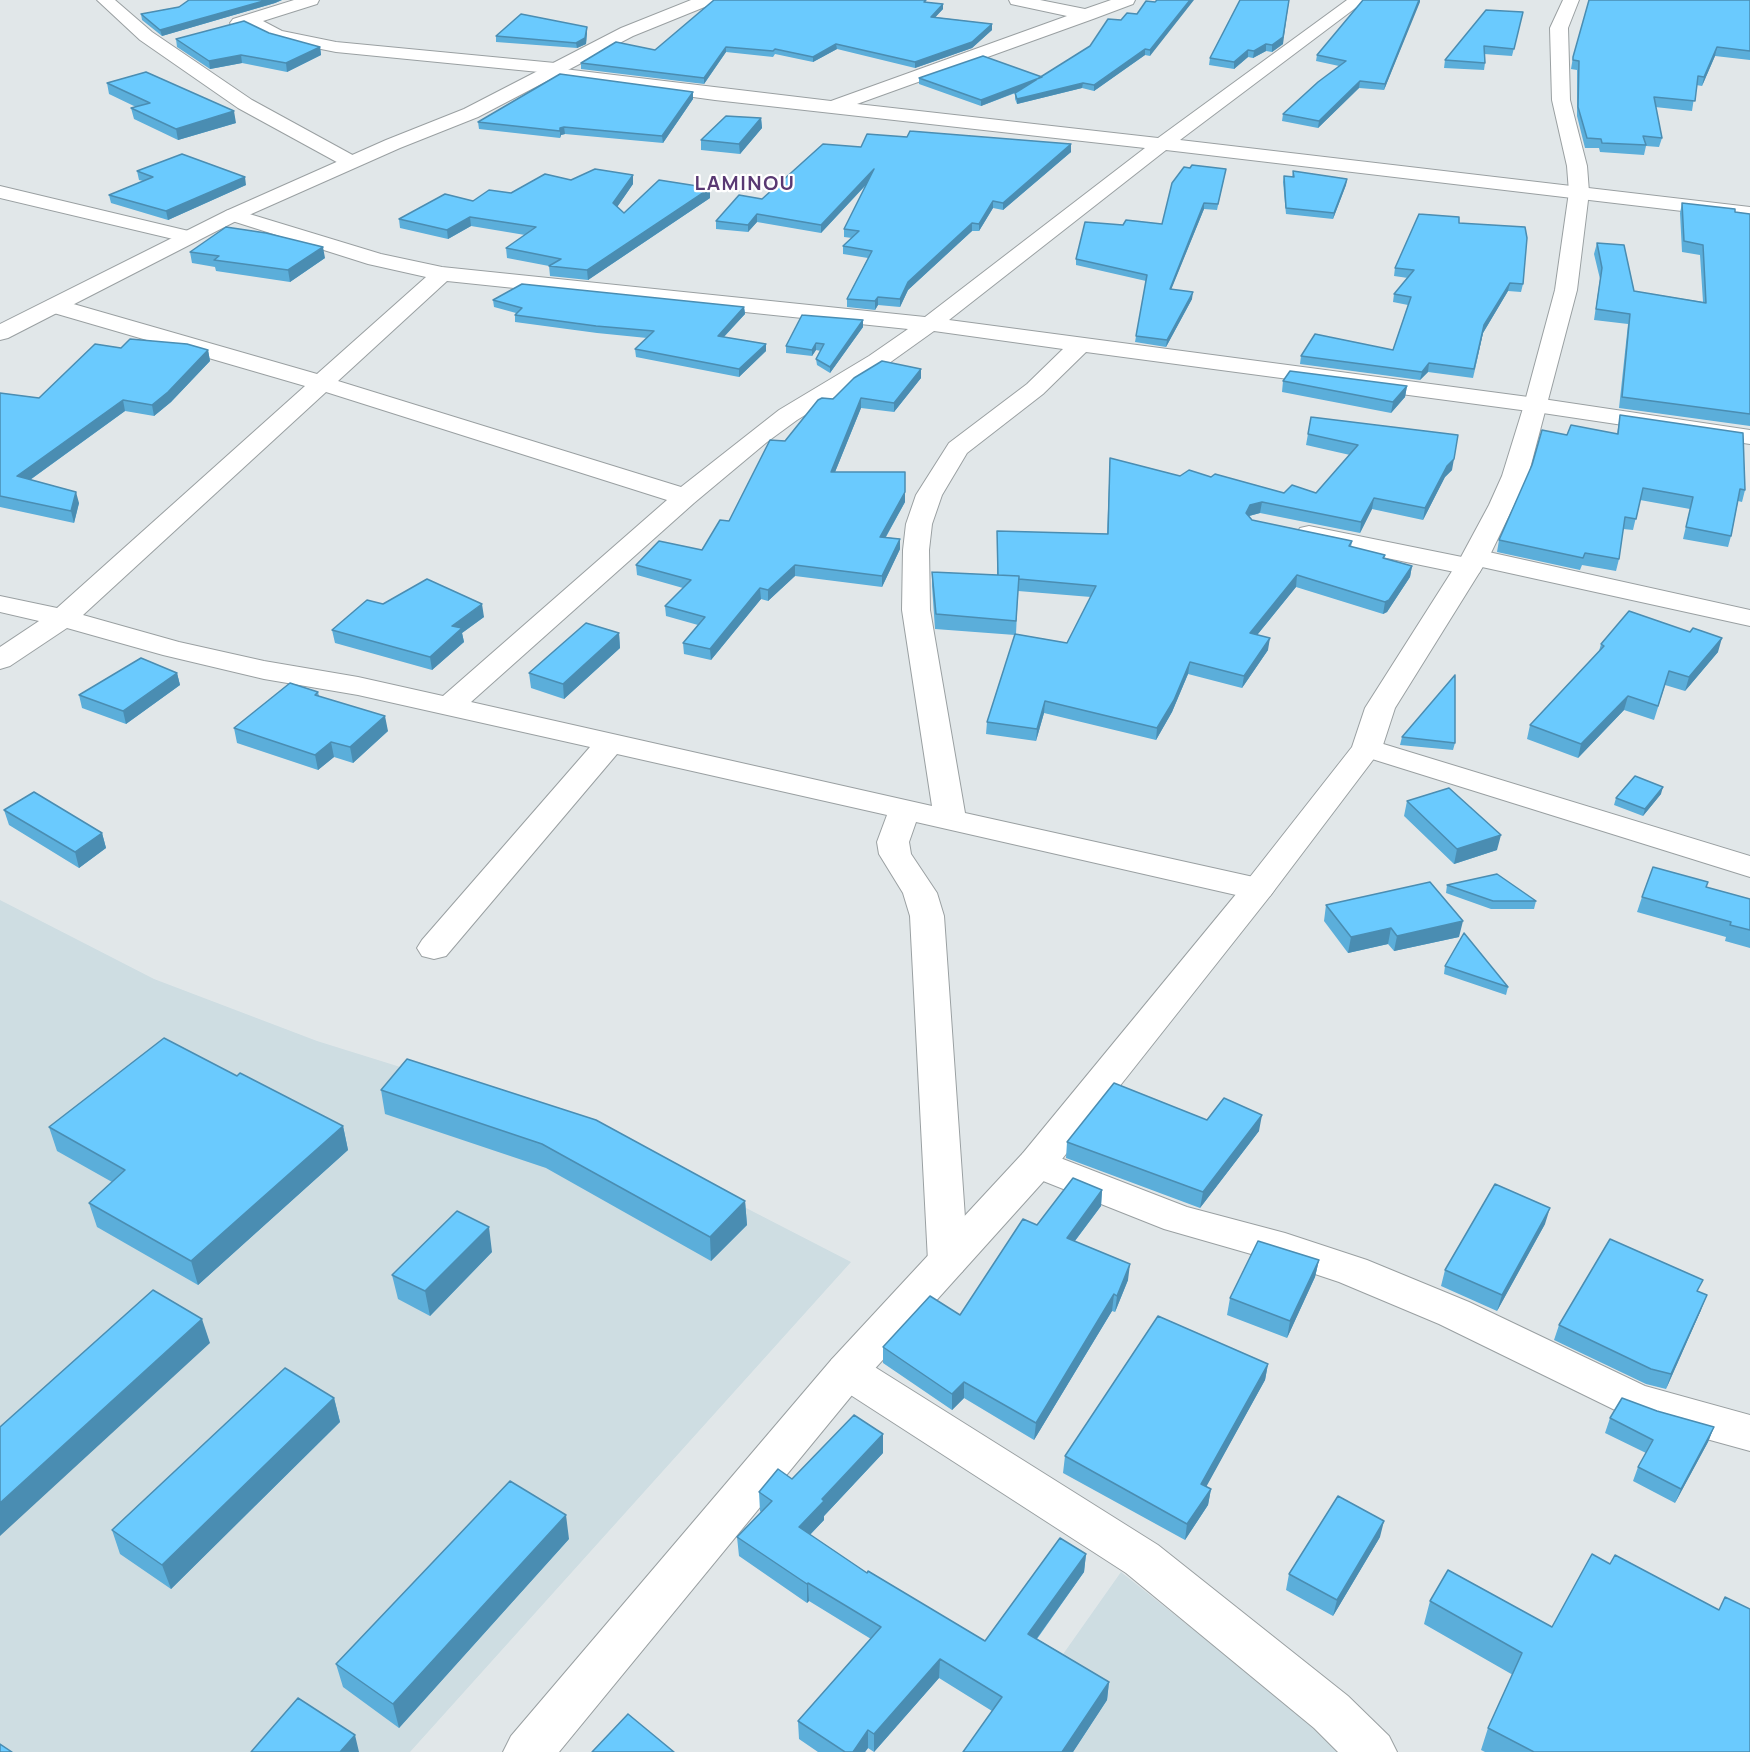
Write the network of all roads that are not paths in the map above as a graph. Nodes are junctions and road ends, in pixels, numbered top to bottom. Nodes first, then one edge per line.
1 (105, 0) edge
2 (311, 0) edge
3 (706, 0) edge
4 (1017, 0) edge
5 (1127, 0) edge
6 (1358, 0) edge
7 (1571, 0) edge
8 (1087, 15) junction
9 (249, 20) junction
10 (226, 26) edge
11 (181, 38) edge
12 (159, 44) junction
13 (551, 70) junction
14 (833, 107) junction
15 (1162, 145) junction
16 (351, 162) junction
17 (0, 192) edge
18 (1579, 192) junction
19 (1750, 213) edge
20 (233, 215) junction
21 (190, 237) junction
22 (442, 274) junction
23 (55, 306) junction
24 (930, 324) junction
25 (0, 333) edge
26 (1080, 345) junction
27 (321, 383) junction
28 (1536, 405) junction
29 (1750, 437) edge
30 (685, 496) junction
31 (1283, 528) edge
32 (1472, 562) junction
33 (0, 604) edge
34 (63, 618) junction
35 (1750, 618) edge
36 (0, 660) edge
37 (448, 707) junction
38 (609, 744) junction
39 (1367, 748) junction
40 (905, 809) junction
41 (950, 818) junction
42 (1750, 867) edge
43 (1258, 889) junction
44 (434, 948) dead end
45 (1037, 1164) junction
46 (948, 1261) junction
47 (848, 1371) junction
48 (1750, 1433) edge
49 (528, 1752) edge
50 (1372, 1752) edge

1 - 12 street
2 - 9 street
3 - 13 street
4 - 8 street
5 - 8 street
6 - 15 street
7 - 18 street
8 - 14 street
9 - 10 street
9 - 13 street
11 - 12 street
12 - 16 street
13 - 14 street
13 - 16 street
14 - 15 street
15 - 18 street
15 - 24 street
16 - 20 street
17 - 21 street
18 - 19 street
18 - 28 street
20 - 21 street
20 - 22 street
21 - 23 street
22 - 24 street
22 - 27 street
23 - 25 street
23 - 27 street
24 - 26 street
24 - 30 street
26 - 28 street
26 - 41 street
27 - 30 street
27 - 34 street
28 - 29 street
28 - 32 street
30 - 37 street
31 - 32 street
32 - 35 street
32 - 39 street
33 - 34 street
34 - 36 street
34 - 37 street
37 - 38 street
38 - 40 street
38 - 44 street
39 - 42 street
39 - 43 street
40 - 41 street
40 - 46 street
41 - 43 street
43 - 45 street
45 - 46 street
45 - 48 street
46 - 47 street
47 - 49 street
47 - 50 street

